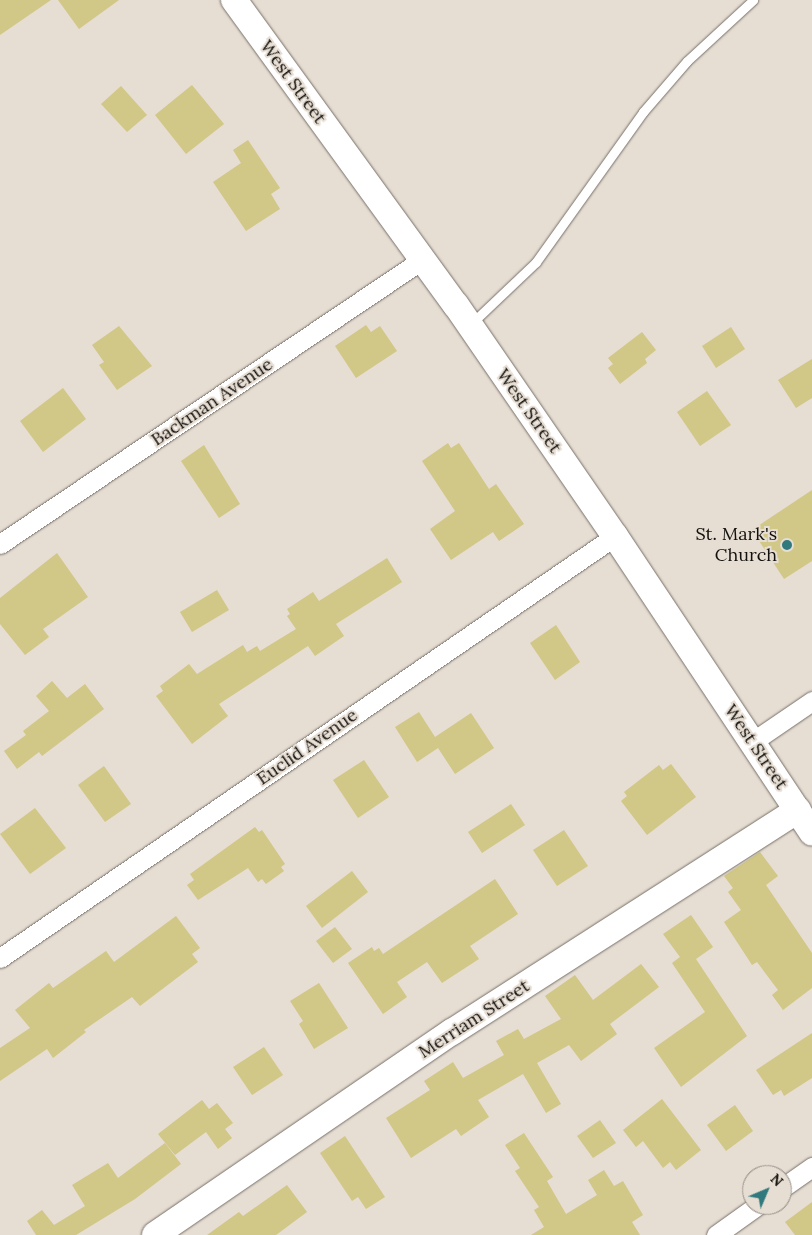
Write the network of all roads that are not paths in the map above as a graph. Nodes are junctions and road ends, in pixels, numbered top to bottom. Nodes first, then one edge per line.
1 (234, 0) edge
2 (753, 0) edge
3 (423, 259) junction
4 (470, 325) junction
5 (616, 536) junction
6 (0, 544) edge
7 (812, 701) edge
8 (752, 742) junction
9 (798, 810) junction
10 (812, 832) edge
11 (0, 958) edge
12 (812, 1167) edge
13 (792, 1181) edge
14 (744, 1215) edge
15 (155, 1235) edge
16 (716, 1235) edge

1 - 3 street, West Street
2 - 4 lane
3 - 4 street, West Street
3 - 6 street, Backman Avenue
4 - 5 street, West Street
5 - 8 street, West Street
5 - 11 street, Euclid Avenue
7 - 8 street
8 - 9 street, West Street
9 - 10 street, West Street
9 - 15 street, Merriam Street
12 - 13 street
14 - 16 street

